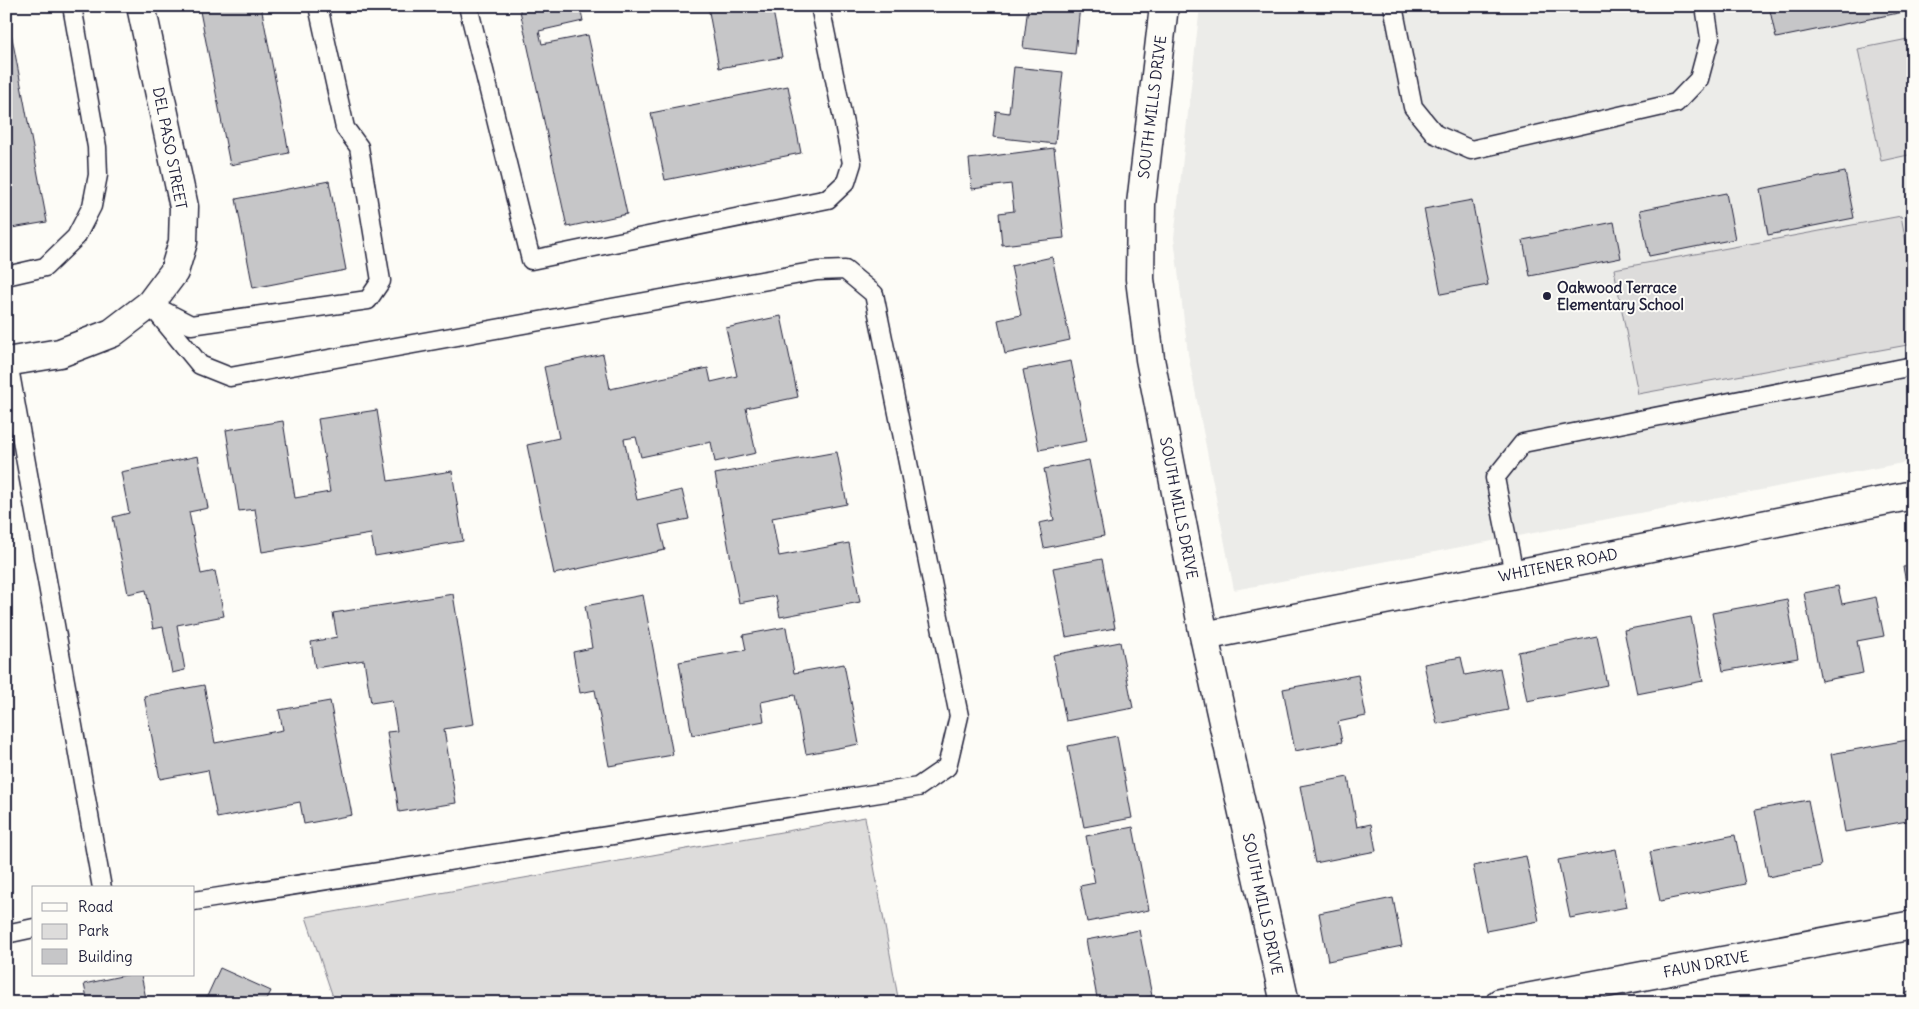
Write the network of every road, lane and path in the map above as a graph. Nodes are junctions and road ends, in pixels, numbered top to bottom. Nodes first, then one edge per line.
1 (72, 6) edge
2 (141, 6) edge
3 (318, 6) edge
4 (468, 6) edge
5 (820, 6) edge
6 (1164, 6) edge
7 (1393, 6) edge
8 (1705, 6) edge
9 (6, 276) edge
10 (150, 304) junction
11 (7, 362) edge
12 (1913, 366) edge
13 (1913, 495) edge
14 (1514, 574) junction
15 (1204, 636) junction
16 (102, 886) edge
17 (195, 900) edge
18 (1913, 925) edge
19 (32, 928) edge
20 (6, 934) edge
21 (1285, 1003) edge
22 (1500, 1003) edge

1 - 9 lane
2 - 10 street, DEL PASO STREET
3 - 10 lane
4 - 5 lane
6 - 15 street, SOUTH MILLS DRIVE
7 - 8 lane
10 - 11 street, DEL PASO STREET
10 - 17 lane
11 - 16 lane
12 - 14 lane
13 - 14 street, WHITENER ROAD
14 - 15 street, WHITENER ROAD
15 - 21 street, SOUTH MILLS DRIVE
18 - 22 street, FAUN DRIVE
19 - 20 lane

